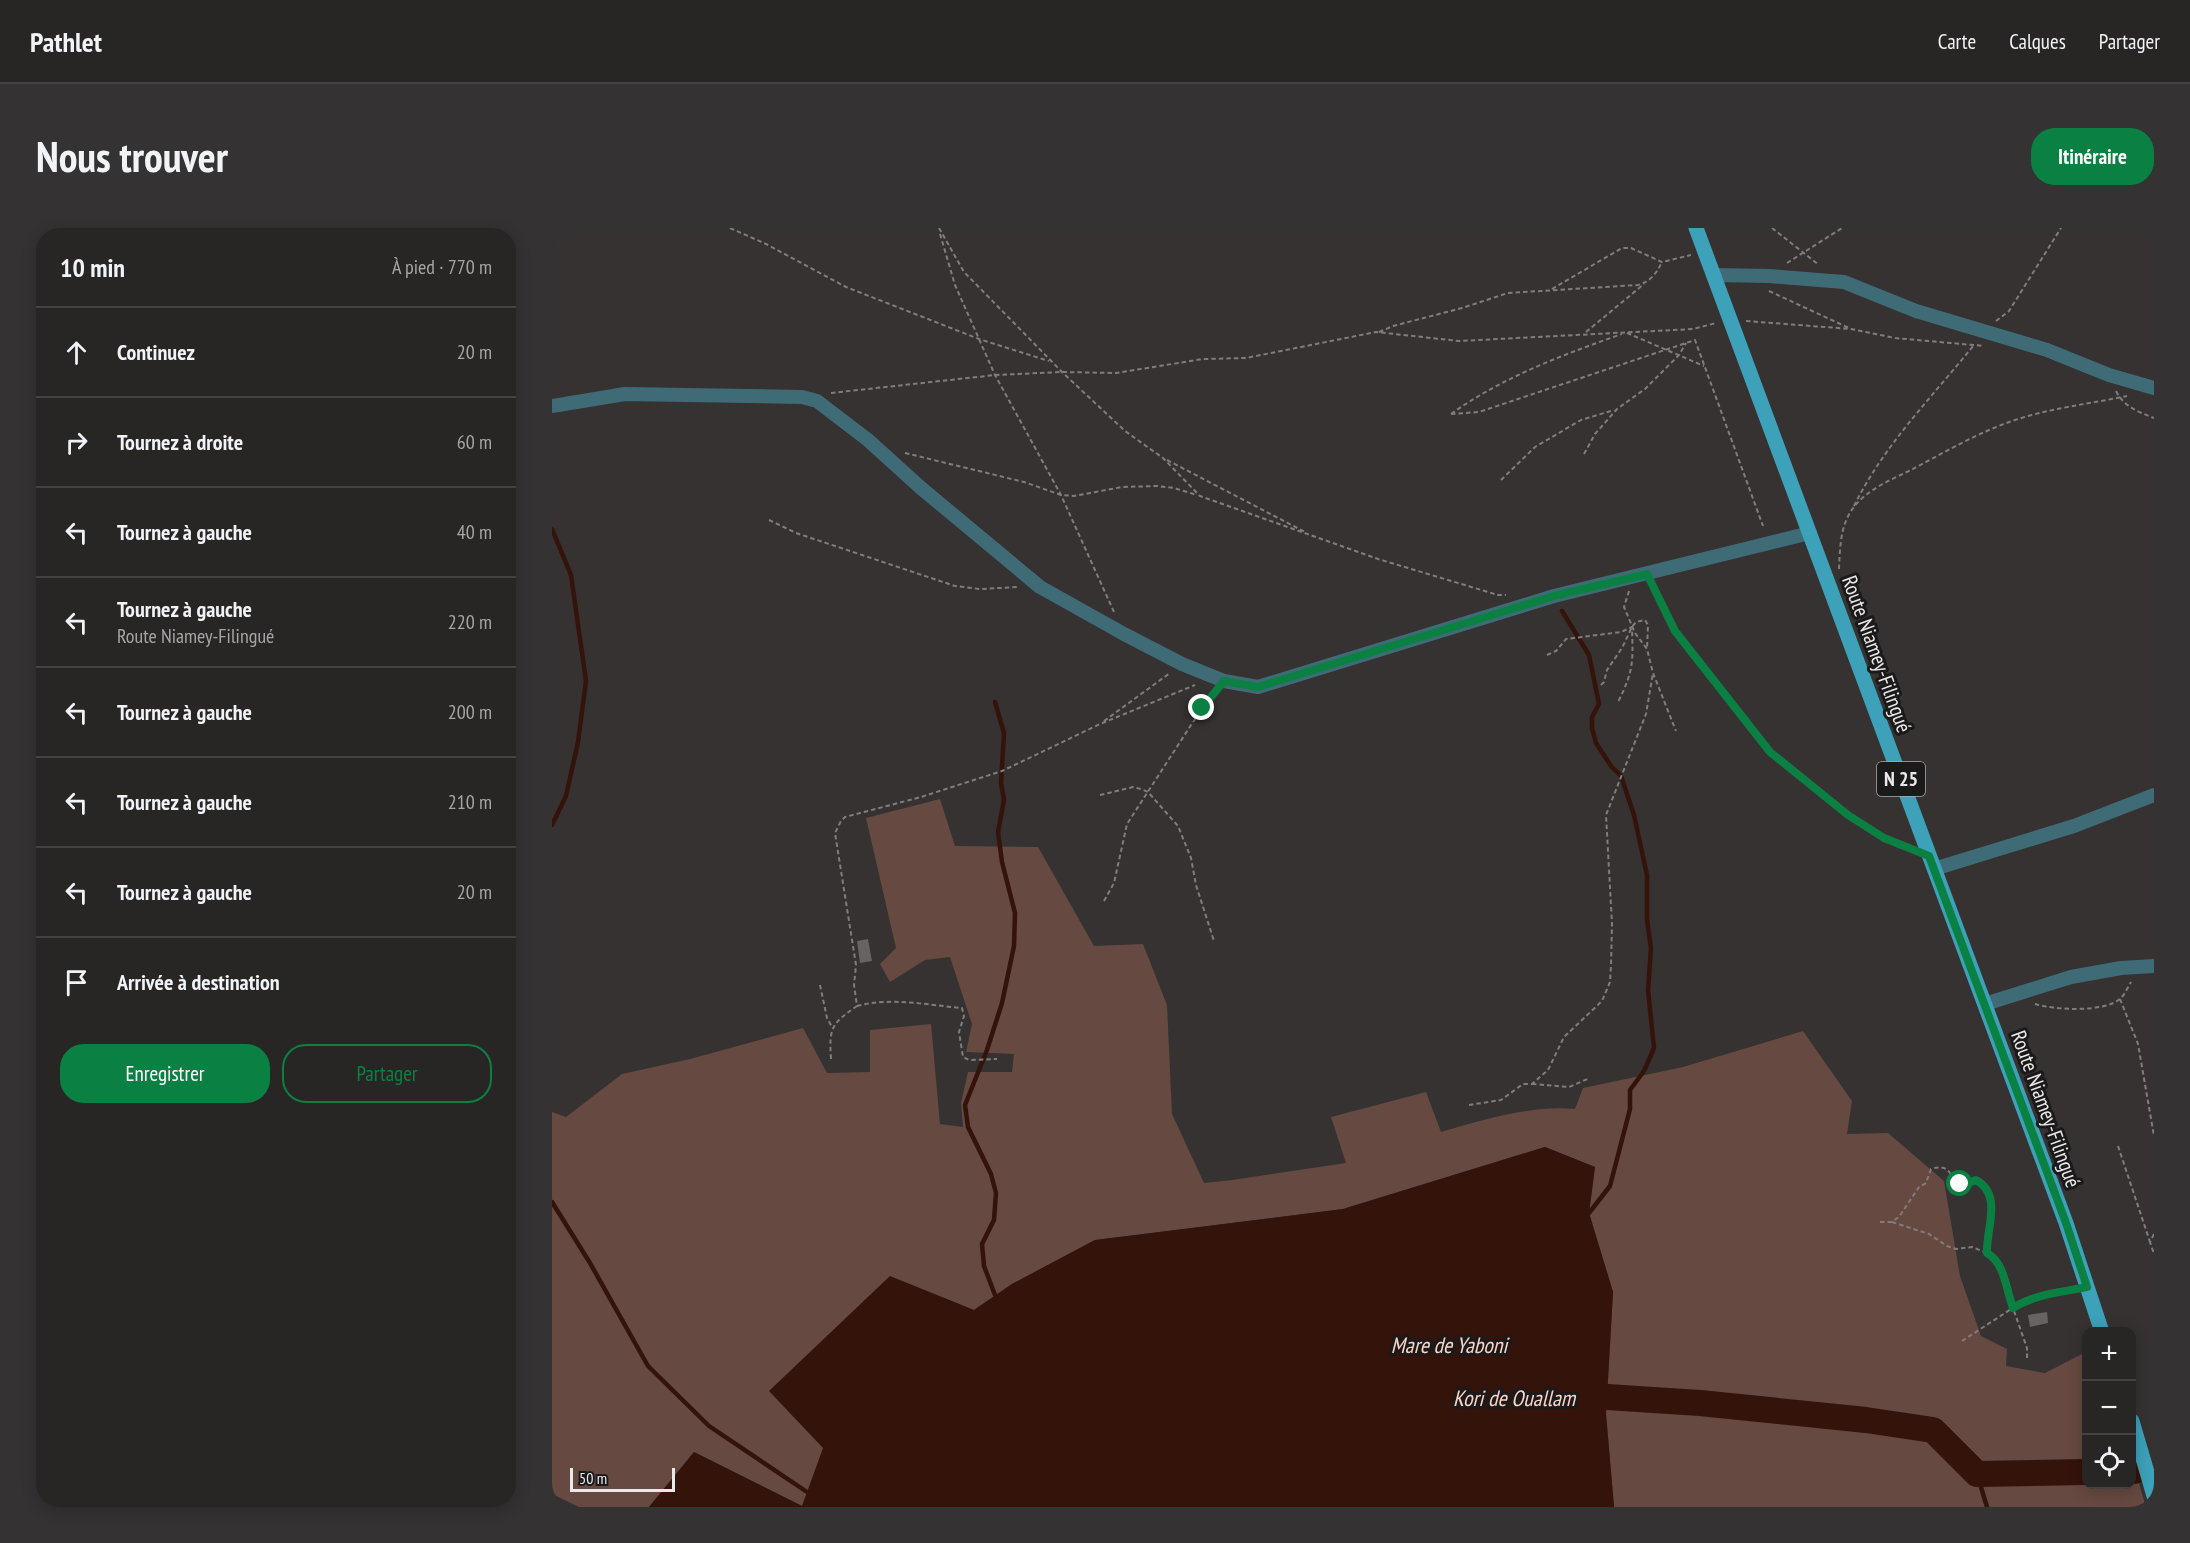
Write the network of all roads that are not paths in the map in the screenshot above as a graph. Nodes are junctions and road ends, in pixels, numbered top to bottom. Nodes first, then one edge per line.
1 (1696, 228) edge
2 (1714, 275) junction
3 (2154, 388) edge
4 (552, 406) edge
5 (1810, 533) junction
6 (2154, 795) edge
7 (1932, 862) junction
8 (2154, 966) edge
9 (1985, 1004) junction
10 (2100, 1327) edge
11 (2136, 1435) edge
12 (2154, 1496) edge

1 - 2 main road, Route Niamey-Filingué / N 25
2 - 3 street
2 - 5 main road, Route Niamey-Filingué / N 25
4 - 5 street
5 - 7 main road, Route Niamey-Filingué / N 25
6 - 7 street
7 - 9 main road, Route Niamey-Filingué / N 25
8 - 9 street
9 - 10 main road, Route Niamey-Filingué / N 25
11 - 12 main road

